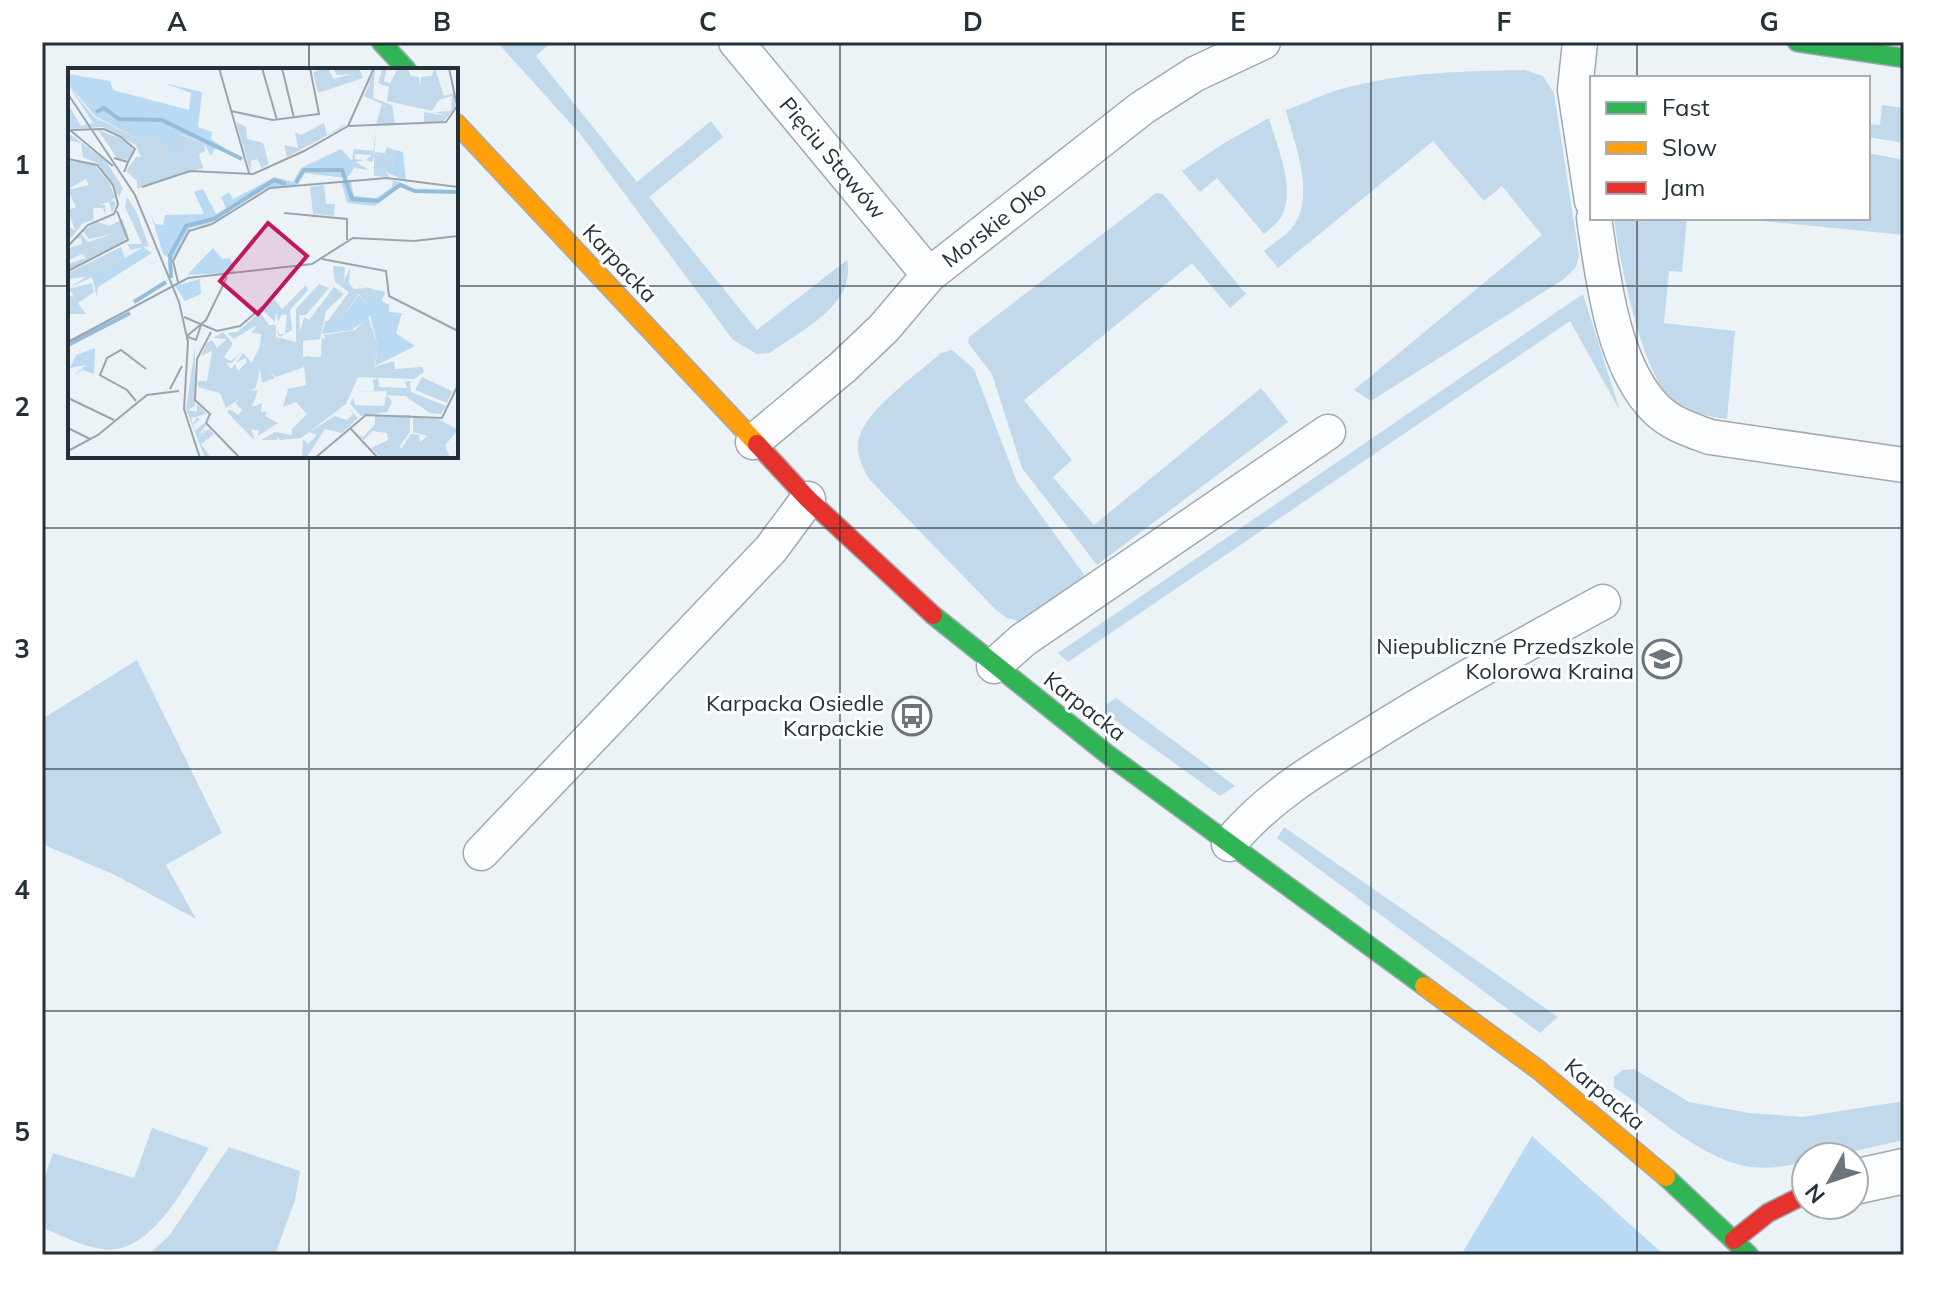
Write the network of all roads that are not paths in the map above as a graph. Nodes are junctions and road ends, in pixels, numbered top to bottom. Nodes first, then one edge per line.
1 (381, 42) edge
2 (736, 42) edge
3 (1263, 42) edge
4 (1580, 42) edge
5 (1797, 42) edge
6 (1865, 48) edge
7 (1904, 58) edge
8 (405, 68) edge
9 (458, 125) edge
10 (1590, 188) edge
11 (1594, 220) edge
12 (929, 275) junction
13 (1328, 432) dead end
14 (753, 442) junction
15 (1904, 465) edge
16 (808, 499) junction
17 (1603, 602) dead end
18 (994, 666) junction
19 (1229, 844) junction
20 (481, 853) dead end
21 (1904, 1171) edge
22 (1870, 1178) edge
23 (1790, 1199) edge
24 (1734, 1240) junction
25 (1749, 1255) edge

1 - 8 street
2 - 12 lane, Pięciu Stawów
3 - 12 lane, Morskie Oko
4 - 10 lane
5 - 6 street
6 - 7 street
9 - 14 street, Karpacka
11 - 15 lane
12 - 14 lane, Morskie Oko
13 - 18 lane
14 - 16 street, Karpacka
16 - 18 street, Karpacka
16 - 20 lane
17 - 19 lane
18 - 19 street, Karpacka
19 - 24 street, Karpacka
21 - 22 street
23 - 24 street
24 - 25 street, Karpacka

